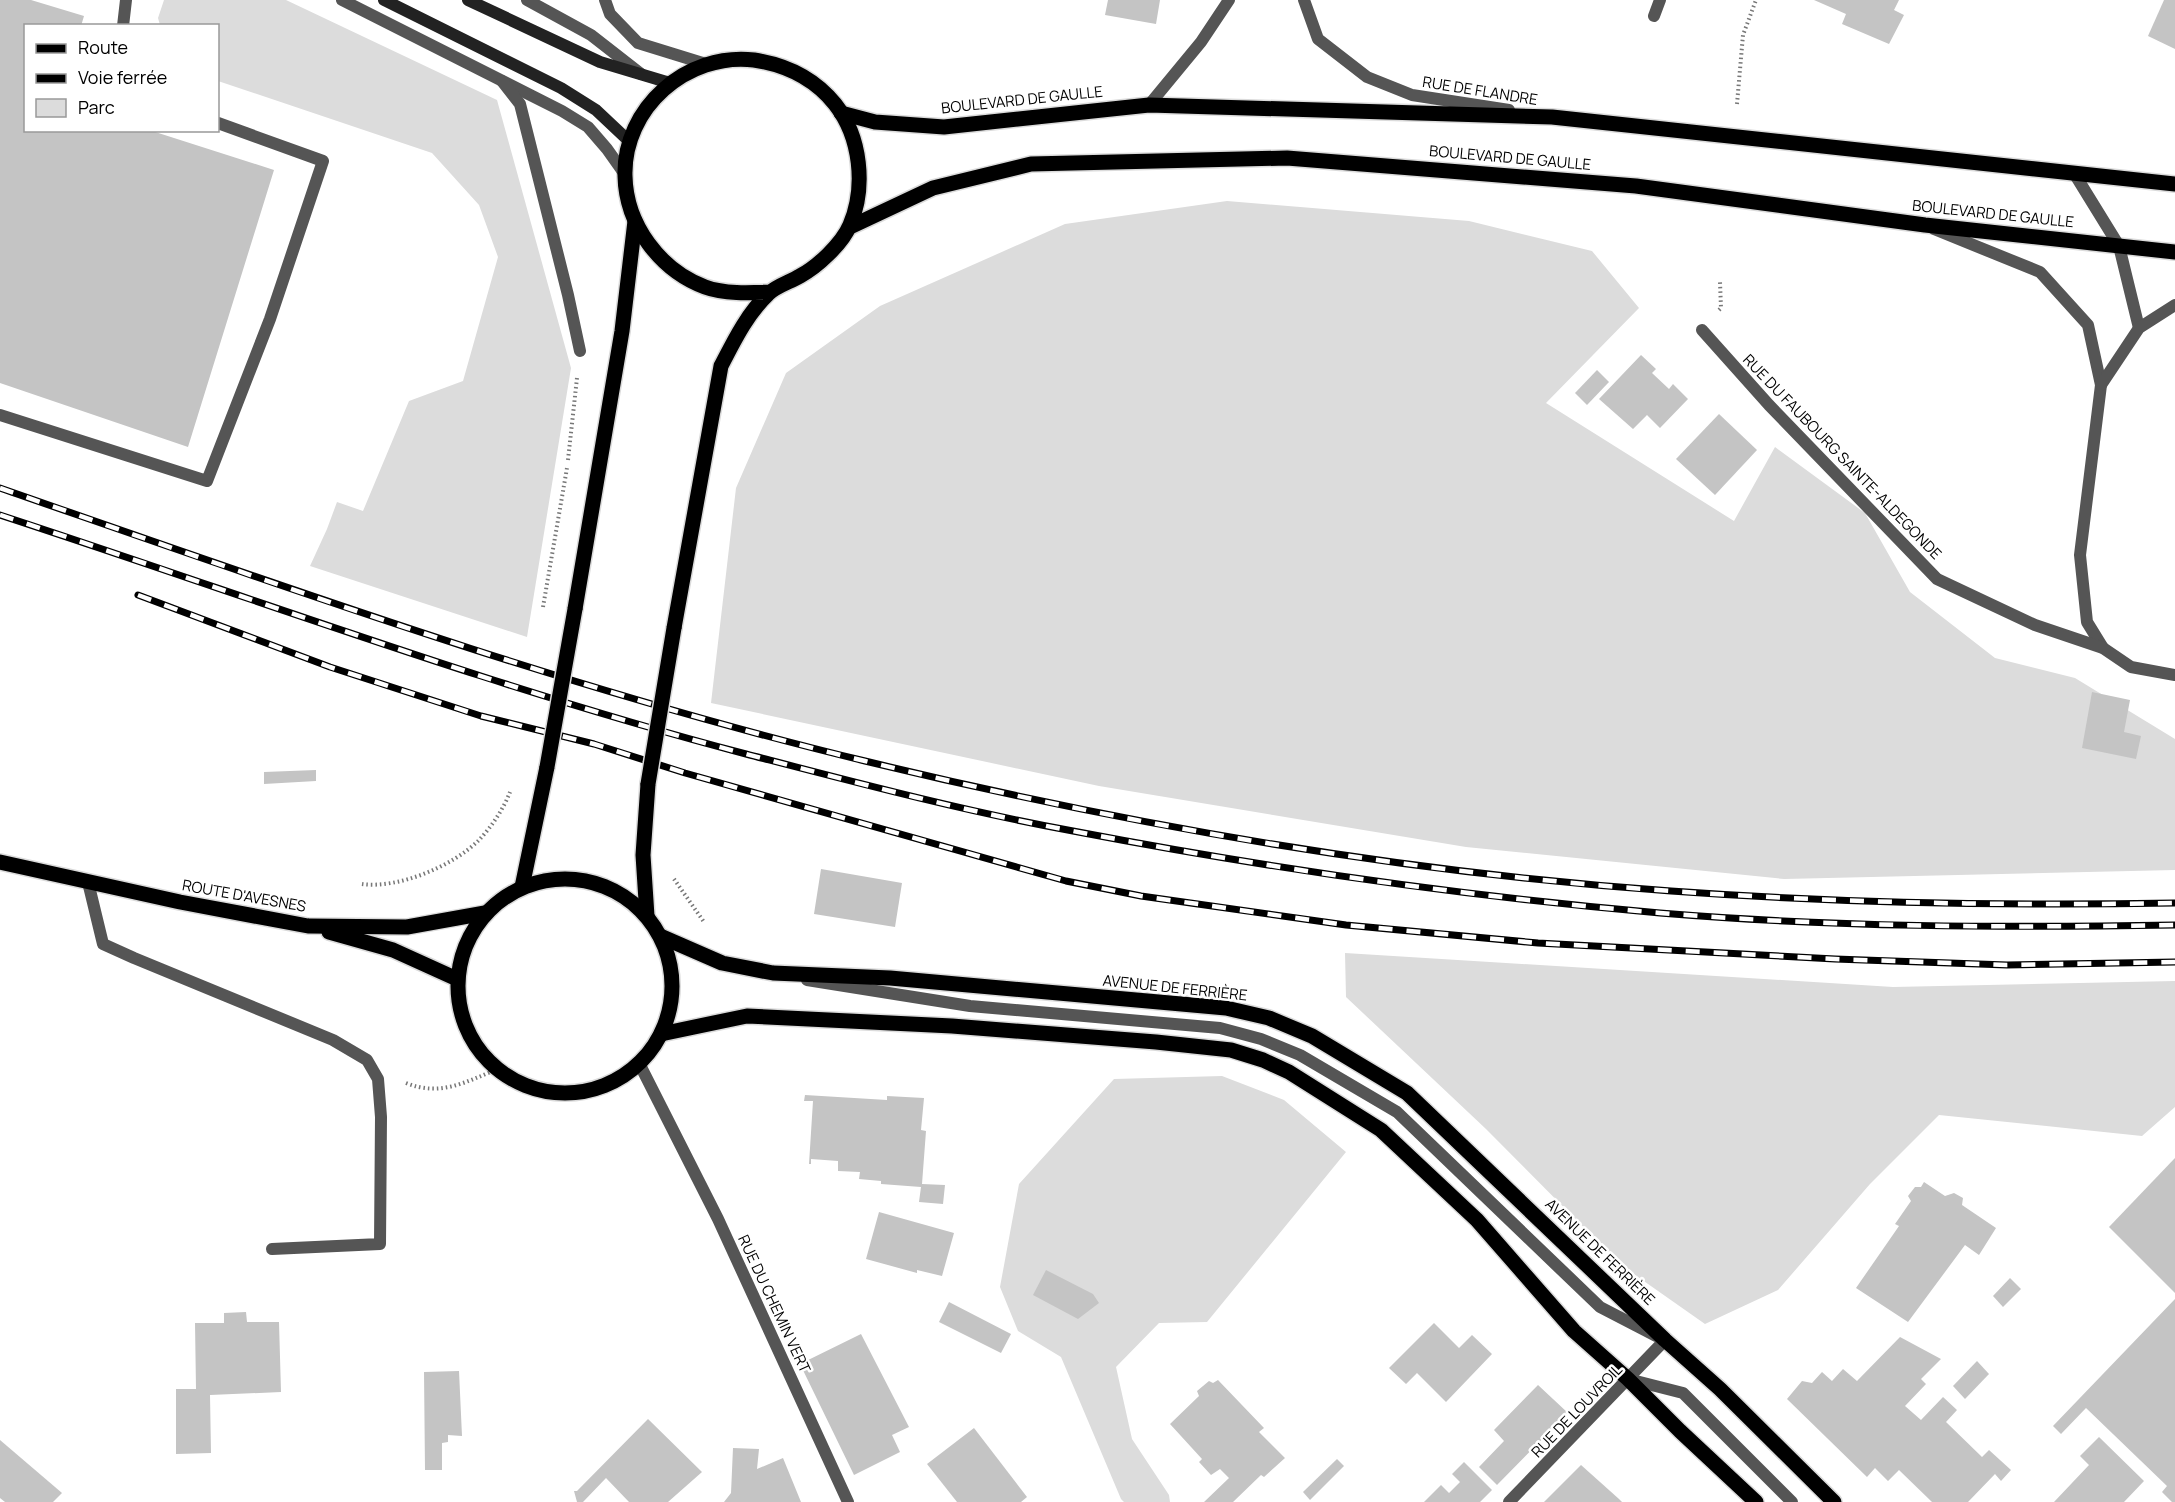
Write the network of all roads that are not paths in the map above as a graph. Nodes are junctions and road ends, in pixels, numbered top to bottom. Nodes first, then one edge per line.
1 (126, 0) edge
2 (342, 0) edge
3 (384, 0) edge
4 (468, 0) edge
5 (527, 0) edge
6 (604, 0) edge
7 (1229, 0) edge
8 (1304, 0) edge
9 (1660, 0) edge
10 (1654, 16) dead end
11 (123, 24) edge
12 (705, 64) junction
13 (643, 75) junction
14 (502, 81) junction
15 (670, 83) junction
16 (1149, 105) junction
17 (842, 112) junction
18 (1552, 117) junction
19 (219, 123) edge
20 (630, 142) junction
21 (624, 173) junction
22 (2074, 173) junction
23 (2175, 184) edge
24 (635, 221) junction
25 (1925, 225) junction
26 (850, 227) junction
27 (2119, 246) junction
28 (2175, 252) edge
29 (769, 292) junction
30 (2175, 305) edge
31 (2139, 328) junction
32 (1702, 330) dead end
33 (580, 351) road end
34 (2101, 385) junction
35 (0, 415) edge
36 (2103, 648) junction
37 (2175, 675) edge
38 (0, 862) edge
39 (88, 882) junction
40 (522, 887) junction
41 (485, 913) junction
42 (647, 916) junction
43 (308, 926) junction
44 (660, 936) junction
45 (773, 973) junction
46 (457, 979) junction
47 (661, 1034) junction
48 (641, 1067) junction
49 (272, 1249) dead end
50 (1665, 1340) junction
51 (1629, 1379) junction
52 (848, 1502) edge
53 (1509, 1502) edge
54 (1756, 1502) edge
55 (1792, 1502) edge
56 (1834, 1502) edge

1 - 11 street
2 - 14 street
3 - 20 main road
4 - 13 main road
5 - 13 street
6 - 12 street
7 - 16 street
8 - 18 street, RUE DE FLANDRE
9 - 10 street
12 - 15 main road
12 - 17 main road
13 - 15 main road
14 - 21 street
14 - 33 street
15 - 20 main road
16 - 17 main road, BOULEVARD DE GAULLE
16 - 18 main road, BOULEVARD DE GAULLE
17 - 26 main road
18 - 22 main road, BOULEVARD DE GAULLE
19 - 35 street
20 - 21 main road
21 - 24 main road
22 - 23 main road, BOULEVARD DE GAULLE
22 - 27 street
24 - 29 main road
24 - 40 main road, bridge
25 - 26 main road, BOULEVARD DE GAULLE
25 - 27 main road, BOULEVARD DE GAULLE
25 - 34 street, RUE DU FAUBOURG SAINTE-ALDEGONDE
26 - 29 main road
27 - 28 main road, BOULEVARD DE GAULLE
27 - 31 street
29 - 42 main road, bridge
30 - 31 street
31 - 34 street
32 - 36 street, RUE DU FAUBOURG SAINTE-ALDEGONDE
34 - 36 street, RUE DU FAUBOURG SAINTE-ALDEGONDE
36 - 37 street, RUE DU FAUBOURG SAINTE-ALDEGONDE
38 - 39 main road, ROUTE D'AVESNES
39 - 43 main road, ROUTE D'AVESNES
39 - 49 street
40 - 41 main road
40 - 42 main road
41 - 43 main road, ROUTE D'AVESNES
41 - 46 main road
42 - 44 main road
43 - 46 main road
44 - 45 main road, AVENUE DE FERRIÈRE
44 - 47 main road
45 - 50 street
45 - 50 main road, AVENUE DE FERRIÈRE
46 - 48 main road
47 - 48 main road
47 - 51 main road
48 - 52 street, RUE DU CHEMIN VERT
50 - 51 street, RUE DE LOUVROIL
50 - 56 main road, AVENUE DE FERRIÈRE
51 - 53 street, RUE DE LOUVROIL
51 - 54 main road
51 - 55 street

